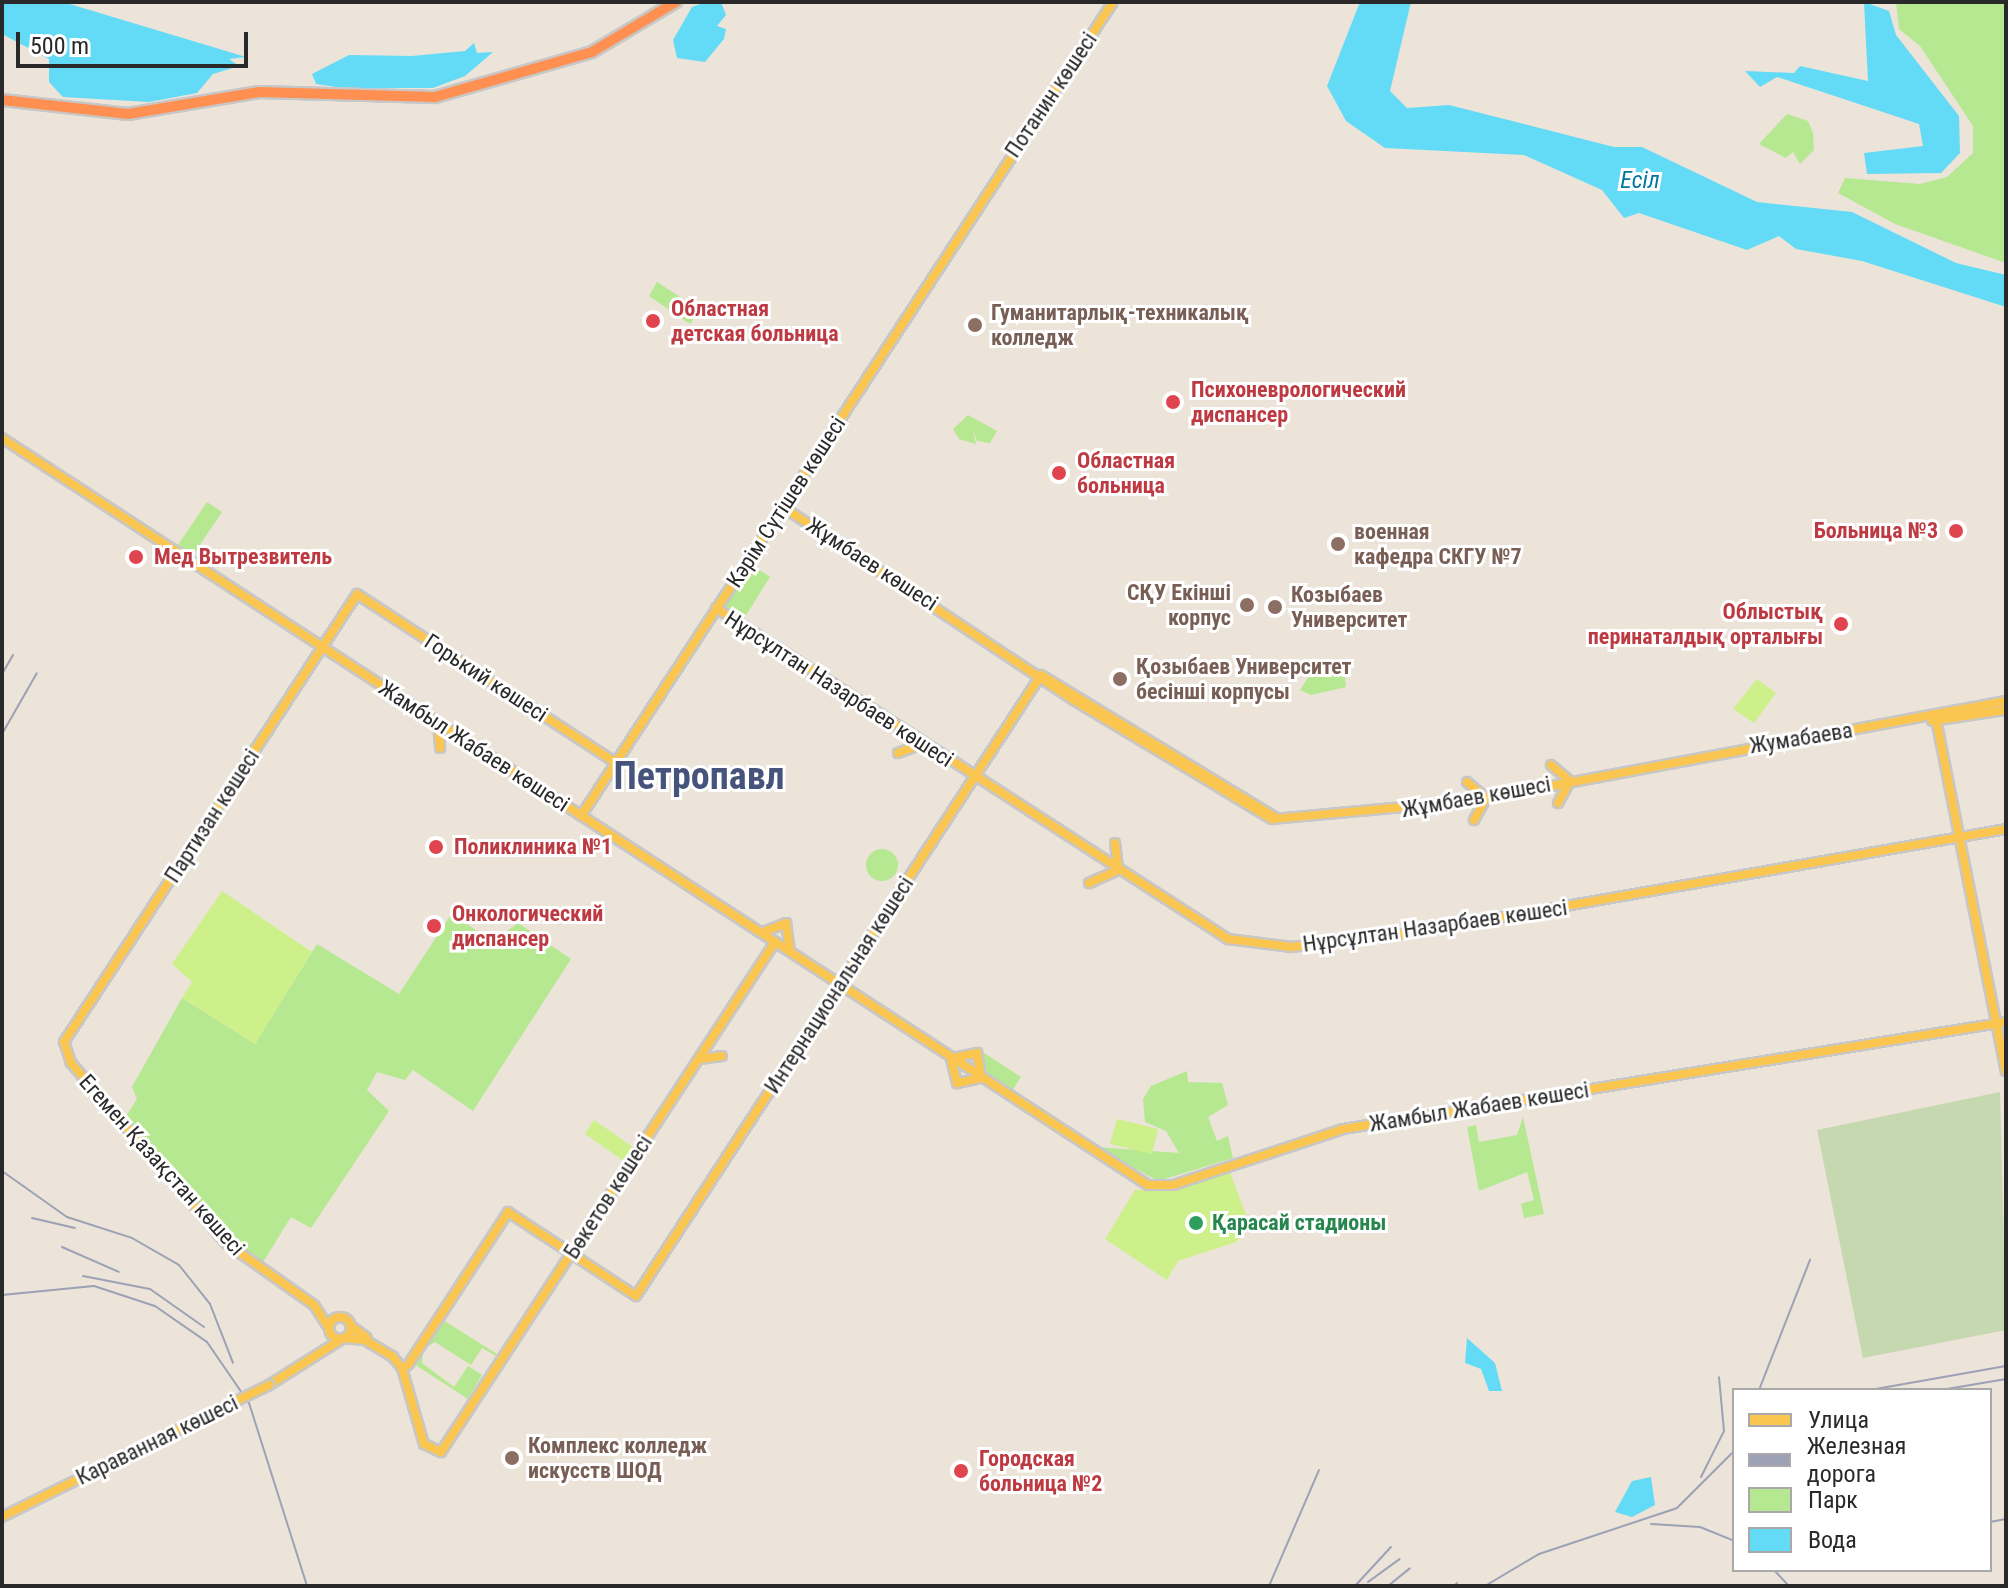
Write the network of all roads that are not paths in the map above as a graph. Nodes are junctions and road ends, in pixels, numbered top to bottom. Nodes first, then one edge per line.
1 (676, 2) edge
2 (1113, 2) edge
3 (2, 100) edge
4 (991, 188) joint
5 (2, 438) edge
6 (783, 507) junction
7 (357, 594) joint
8 (716, 608) junction
9 (332, 631) junction
10 (308, 637) junction
11 (322, 646) junction
12 (1041, 675) junction
13 (2006, 701) edge
14 (2006, 710) edge
15 (1939, 718) junction
16 (436, 721) junction
17 (467, 741) junction
18 (926, 745) junction
19 (898, 753) dead end
20 (615, 762) junction
21 (1666, 762) joint
22 (975, 777) junction
23 (1574, 780) junction
24 (1538, 788) junction
25 (1489, 798) junction
26 (1454, 804) junction
27 (581, 816) junction
28 (2006, 829) edge
29 (1959, 836) junction
30 (1115, 843) dead end
31 (1124, 875) junction
32 (1089, 883) dead end
33 (758, 931) junction
34 (775, 942) junction
35 (791, 952) junction
36 (766, 956) junction
37 (839, 984) junction
38 (2001, 1023) edge
39 (722, 1056) dead end
40 (948, 1057) junction
41 (68, 1060) joint
42 (696, 1062) junction
43 (2006, 1071) edge
44 (984, 1080) junction
45 (571, 1253) junction
46 (314, 1305) junction
47 (341, 1317) junction
48 (351, 1326) junction
49 (329, 1329) junction
50 (343, 1338) junction
51 (392, 1356) junction
52 (312, 1363) junction
53 (408, 1365) junction
54 (2, 1517) edge

1 - 3 highway
2 - 4 main road, Потанин көшесі
4 - 6 main road, Кәрім Сүтішев көшесі
5 - 10 main road, Жамбыл Жабаев көшесі
6 - 8 main road, Кәрім Сүтішев көшесі
6 - 12 main road, Жұмбаев көшесі
7 - 9 main road, Партизан көшесі
7 - 20 main road, Горький көшесі
8 - 18 main road, Нұрсұлтан Назарбаев көшесі
8 - 20 main road, Кәрім Сүтішев көшесі
9 - 10 main road
9 - 11 main road, Партизан көшесі
10 - 11 main road, Жамбыл Жабаев көшесі
11 - 16 main road, Жамбыл Жабаев көшесі
11 - 41 main road, Партизан көшесі
12 - 22 main road, Интернациональная көшесі
12 - 26 main road, Жұмбаев көшесі
13 - 15 main road
14 - 15 main road
15 - 21 main road, Жумабаева
15 - 29 main road
16 - 17 main road, Жамбыл Жабаев көшесі
16 - 17 main road
17 - 27 main road, Жамбыл Жабаев көшесі
18 - 19 main road
18 - 22 main road, Нұрсұлтан Назарбаев көшесі
20 - 27 main road, Кәрім Сүтішев көшесі
21 - 23 main road, Жұмбаев көшесі
22 - 31 main road, Нұрсұлтан Назарбаев көшесі
22 - 37 main road, Интернациональная көшесі
23 - 24 main road, Жұмбаев көшесі
23 - 24 main road
23 - 24 main road
24 - 25 main road, Жұмбаев көшесі
25 - 26 main road, Жұмбаев көшесі
25 - 26 main road
25 - 26 main road
27 - 33 main road, Жамбыл Жабаев көшесі
28 - 29 main road, Нұрсұлтан Назарбаев көшесі
29 - 31 main road, Нұрсұлтан Назарбаев көшесі
29 - 38 main road
30 - 31 main road
31 - 32 main road
33 - 34 main road, Жамбыл Жабаев көшесі
33 - 35 main road
33 - 36 main road
34 - 35 main road, Жамбыл Жабаев көшесі
34 - 36 main road, Бөкетов көшесі
35 - 36 main road
35 - 37 main road, Жамбыл Жабаев көшесі
36 - 42 main road, Бөкетов көшесі
37 - 40 main road, Жамбыл Жабаев көшесі
37 - 45 main road, Интернациональная көшесі
38 - 43 main road
38 - 44 main road, Жамбыл Жабаев көшесі
39 - 42 main road
40 - 44 main road, Жамбыл Жабаев көшесі
40 - 44 main road
40 - 44 main road
41 - 46 main road, Егемен Қазақстан көшесі
42 - 45 main road, Бөкетов көшесі
45 - 51 main road, Бөкетов көшесі
45 - 53 main road
46 - 47 main road
46 - 49 main road, Егемен Қазақстан көшесі
47 - 48 main road
47 - 49 main road
48 - 50 main road, Караванная көшесі
48 - 53 main road
49 - 50 main road, Егемен Қазақстан көшесі
49 - 52 main road
50 - 51 main road
50 - 52 main road, Караванная көшесі
51 - 53 main road
52 - 54 main road, Караванная көшесі, bridge

